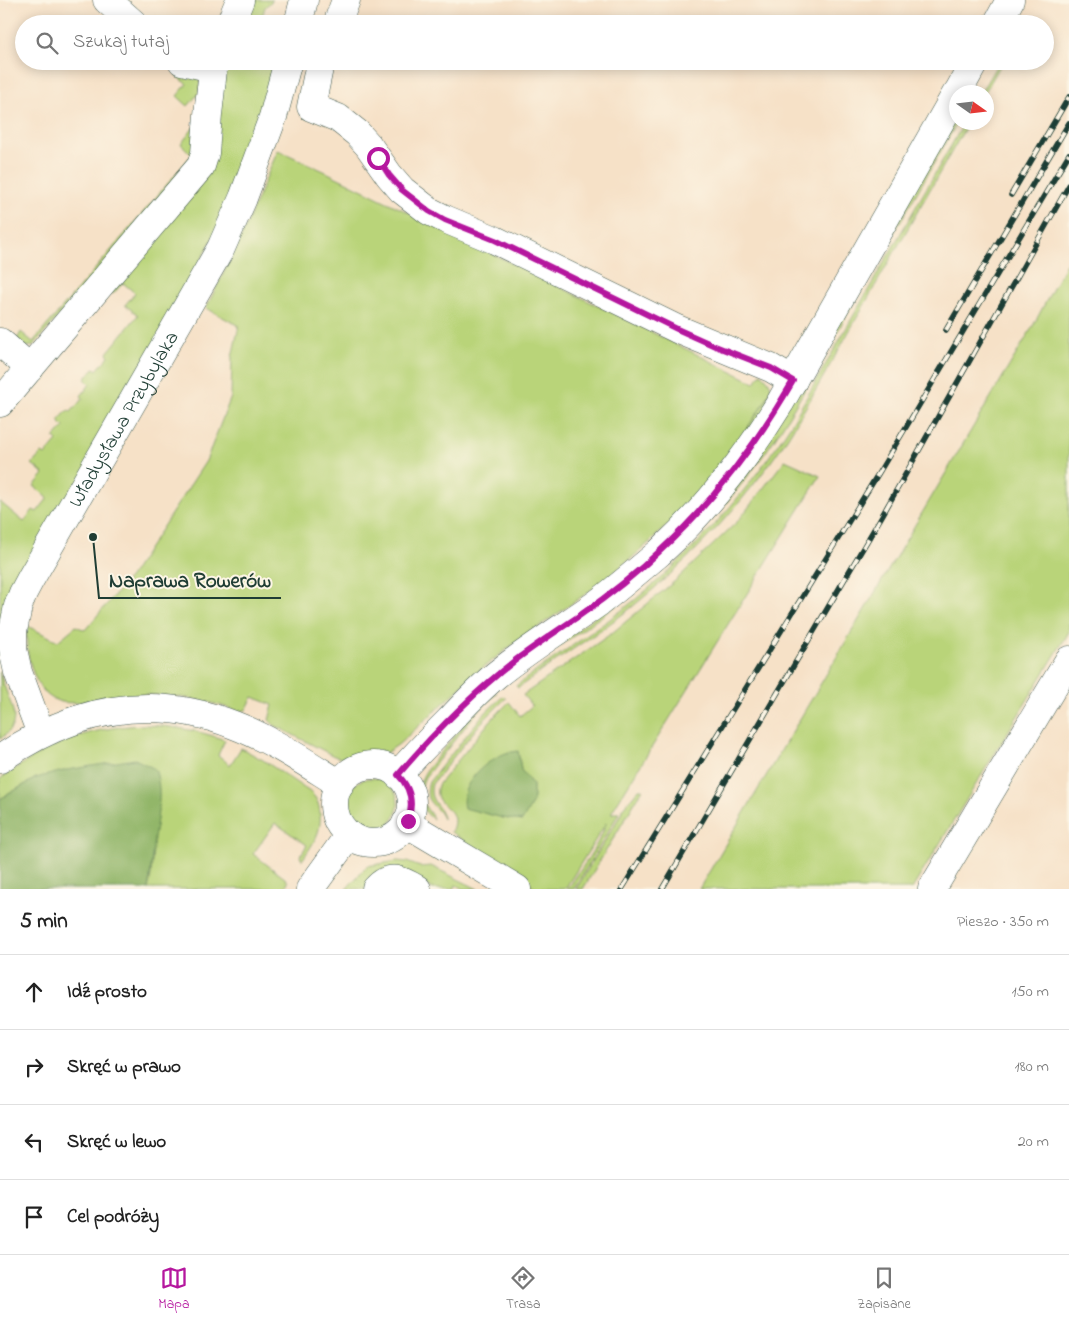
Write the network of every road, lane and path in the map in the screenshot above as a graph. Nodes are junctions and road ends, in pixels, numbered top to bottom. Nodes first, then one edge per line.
1 (107, 0) edge
2 (240, 0) edge
3 (304, 0) edge
4 (346, 0) edge
5 (1010, 0) edge
6 (124, 15) edge
7 (234, 15) edge
8 (300, 15) edge
9 (340, 15) edge
10 (1002, 15) edge
11 (213, 70) edge
12 (286, 70) edge
13 (312, 70) edge
14 (970, 70) edge
15 (962, 85) edge
16 (949, 107) edge
17 (0, 342) edge
18 (30, 368) junction
19 (793, 381) junction
20 (0, 404) edge
21 (6, 650) edge
22 (1069, 660) edge
23 (41, 734) junction
24 (0, 759) edge
25 (398, 775) junction
26 (340, 784) junction
27 (406, 823) junction
28 (349, 835) junction
29 (310, 889) edge
30 (376, 889) edge
31 (417, 889) edge
32 (517, 889) edge
33 (932, 889) edge

1 - 6 street
2 - 7 street
3 - 8 street
4 - 9 street
5 - 10 street
11 - 18 street
12 - 21 street, Władysława Przybylaka
13 - 19 street
14 - 15 street
16 - 19 street
17 - 18 street
18 - 20 street
19 - 25 street
21 - 23 street, Władysława Przybylaka
22 - 33 street
23 - 24 street
23 - 26 street
25 - 26 street
25 - 27 street
26 - 28 street
27 - 28 street
27 - 32 street
28 - 29 street
30 - 31 street

